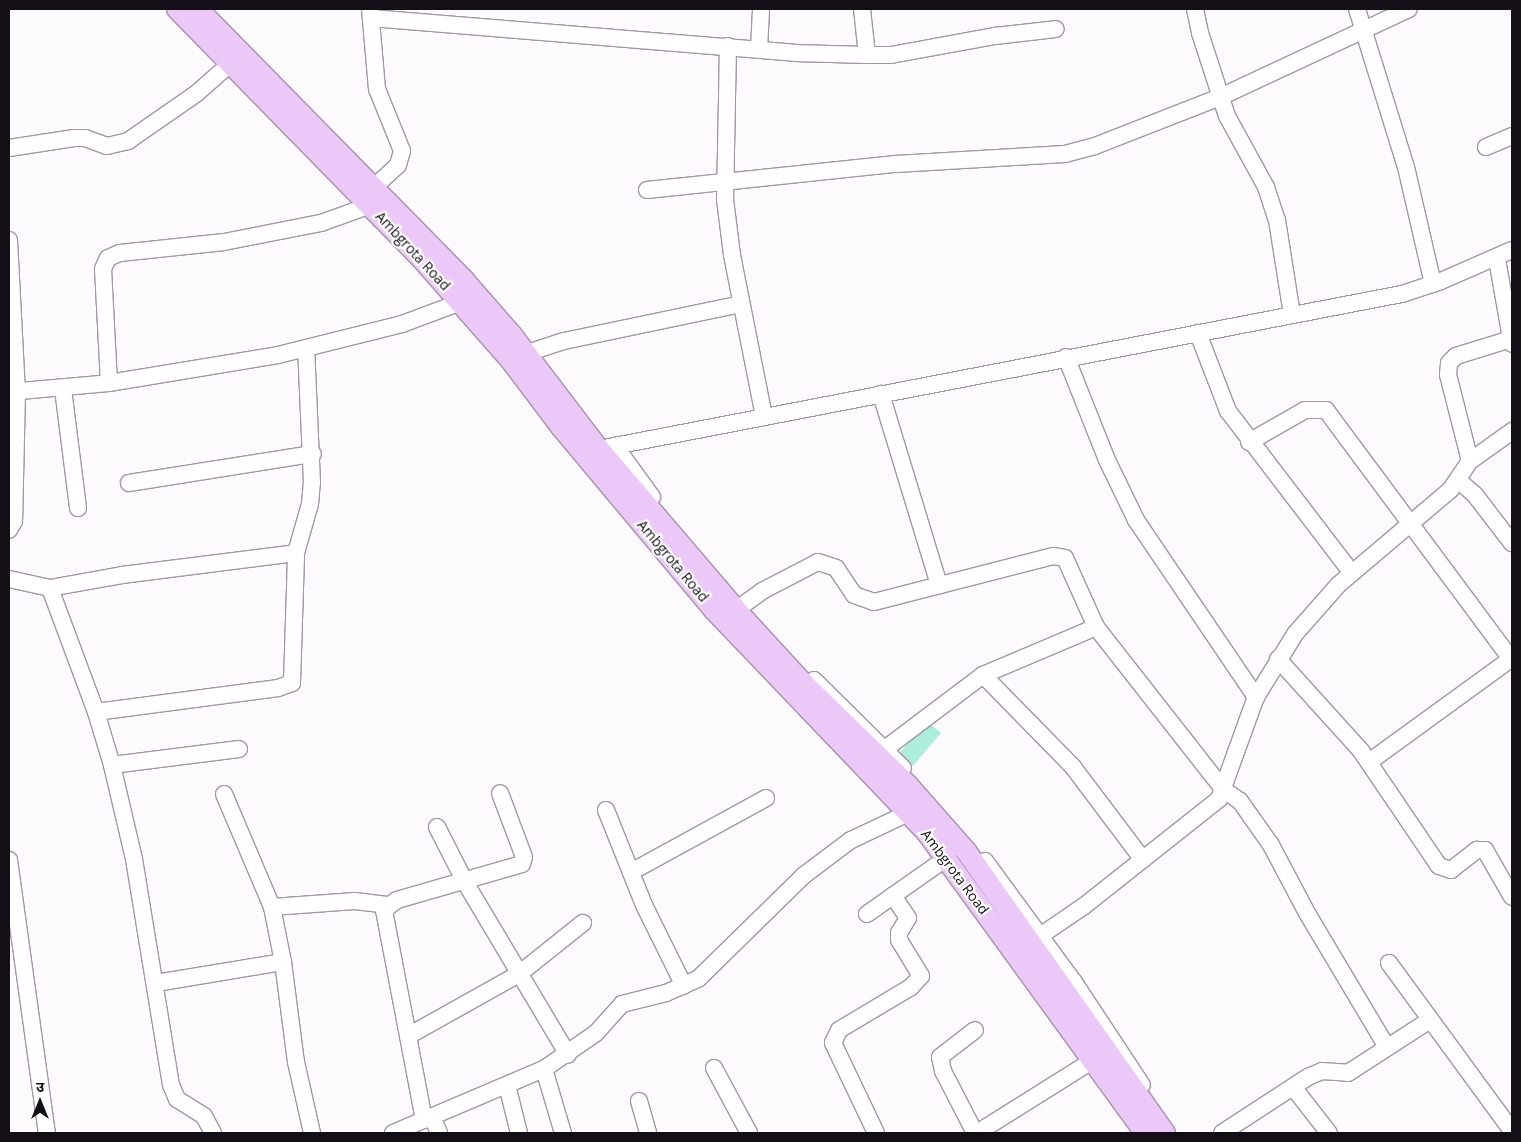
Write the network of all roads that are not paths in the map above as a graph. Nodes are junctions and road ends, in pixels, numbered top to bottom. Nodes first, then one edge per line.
1 (178, 9) edge
2 (198, 9) edge
3 (760, 9) edge
4 (862, 9) edge
5 (1196, 9) edge
6 (1357, 9) edge
7 (1409, 9) edge
8 (370, 13) edge
9 (1056, 30) dead end
10 (1364, 30) junction
11 (728, 46) junction
12 (758, 49) junction
13 (867, 55) junction
14 (231, 63) junction
15 (1220, 97) junction
16 (1512, 136) edge
17 (1486, 147) dead end
18 (9, 148) edge
19 (724, 181) junction
20 (646, 190) dead end
21 (372, 196) junction
22 (9, 240) edge
23 (1512, 250) edge
24 (1497, 259) junction
25 (1433, 284) junction
26 (461, 302) junction
27 (741, 304) junction
28 (1292, 315) junction
29 (1198, 333) junction
30 (1512, 342) edge
31 (306, 348) junction
32 (527, 353) junction
33 (1066, 357) junction
34 (109, 383) junction
35 (63, 389) junction
36 (13, 392) edge
37 (882, 394) junction
38 (764, 416) junction
39 (1512, 431) edge
40 (1249, 442) junction
41 (607, 447) junction
42 (313, 454) junction
43 (1470, 461) junction
44 (1459, 481) junction
45 (129, 483) dead end
46 (78, 508) dead end
47 (1411, 522) junction
48 (9, 530) edge
49 (1512, 543) edge
50 (296, 554) junction
51 (1352, 573) junction
52 (9, 579) edge
53 (939, 585) junction
54 (50, 588) junction
55 (743, 605) junction
56 (1096, 627) junction
57 (1278, 659) junction
58 (1512, 659) edge
59 (983, 675) junction
60 (1256, 697) junction
61 (96, 712) junction
62 (239, 749) dead end
63 (885, 749) junction
64 (1369, 762) junction
65 (112, 765) junction
66 (1224, 790) junction
67 (500, 793) dead end
68 (224, 794) dead end
69 (766, 798) dead end
70 (606, 810) dead end
71 (908, 812) junction
72 (437, 827) dead end
73 (948, 858) junction
74 (9, 860) edge
75 (1143, 860) junction
76 (631, 872) junction
77 (465, 882) junction
78 (12, 885) edge
79 (893, 896) junction
80 (1512, 898) edge
81 (386, 905) junction
82 (272, 907) junction
83 (867, 914) dead end
84 (583, 923) dead end
85 (1040, 936) junction
86 (283, 962) junction
87 (1389, 963) dead end
88 (519, 974) junction
89 (156, 983) junction
90 (684, 986) junction
91 (1430, 1020) junction
92 (975, 1030) dead end
93 (408, 1036) junction
94 (1387, 1047) junction
95 (568, 1055) junction
96 (1092, 1061) junction
97 (714, 1068) dead end
98 (544, 1069) junction
99 (507, 1085) junction
100 (1293, 1087) junction
101 (639, 1101) dead end
102 (428, 1118) junction
103 (1512, 1131) edge
104 (47, 1133) edge
105 (213, 1133) edge
106 (312, 1133) edge
107 (392, 1133) edge
108 (439, 1133) edge
109 (519, 1133) edge
110 (563, 1133) edge
111 (648, 1133) edge
112 (748, 1133) edge
113 (876, 1133) edge
114 (976, 1133) edge
115 (1144, 1133) edge
116 (1165, 1133) edge
117 (1176, 1133) edge
118 (1222, 1133) edge
119 (1329, 1133) edge

1 - 14 main road, Ambgrota Road
2 - 21 main road
3 - 12 street
4 - 13 street
5 - 15 street
6 - 10 street
7 - 10 street
8 - 11 street
8 - 21 street
9 - 13 street
10 - 15 street
10 - 25 street
11 - 12 street
11 - 19 street
12 - 13 street
14 - 18 street
14 - 21 main road, Ambgrota Road
15 - 19 street
15 - 28 street
16 - 17 street
19 - 20 street
19 - 27 street
21 - 26 main road, Ambgrota Road
21 - 32 main road
21 - 34 street
22 - 36 street
23 - 24 street
24 - 25 street
24 - 30 street
25 - 28 street
26 - 31 street
26 - 71 main road, Ambgrota Road
27 - 32 street
27 - 38 street
28 - 29 street
29 - 33 street
29 - 40 street
30 - 43 street
31 - 34 street
31 - 42 street
32 - 41 main road
33 - 37 street
33 - 60 street
34 - 35 street
35 - 36 street
35 - 46 street
36 - 48 street
37 - 38 street
37 - 53 street
38 - 41 street
39 - 43 street
40 - 47 street
40 - 51 street
41 - 55 street
41 - 116 main road
42 - 45 street
42 - 50 street
43 - 44 street
44 - 47 street
44 - 49 street
47 - 51 street
47 - 58 street
50 - 54 street
50 - 61 street
51 - 57 street
52 - 54 street
53 - 55 street
53 - 56 street
54 - 61 street
55 - 63 street
56 - 59 street
56 - 66 street
57 - 60 street
57 - 64 street
58 - 64 street
59 - 63 street
59 - 75 street
60 - 66 street
61 - 65 street
62 - 65 street
63 - 85 street
64 - 80 street
65 - 89 street
66 - 75 street
66 - 94 street
67 - 77 street
68 - 82 street
69 - 76 street
70 - 76 street
71 - 73 main road, Ambgrota Road
71 - 90 street
72 - 77 street
73 - 79 street
73 - 96 main road, Ambgrota Road
74 - 78 street
75 - 85 street
76 - 90 street
77 - 81 street
77 - 88 street
78 - 104 street
79 - 83 street
79 - 113 street
81 - 82 street
81 - 93 street
82 - 86 street
84 - 88 street
85 - 117 street
86 - 89 street
86 - 106 street
87 - 91 street
88 - 93 street
88 - 95 street
89 - 105 street
90 - 95 street
91 - 94 street
91 - 103 street
92 - 114 street
93 - 102 street
94 - 100 street
95 - 98 street
96 - 114 street
96 - 115 main road, Ambgrota Road
97 - 112 street
98 - 99 street
98 - 110 street
99 - 102 street
99 - 109 street
100 - 118 street
100 - 119 street
101 - 111 street
102 - 107 street
102 - 108 street

